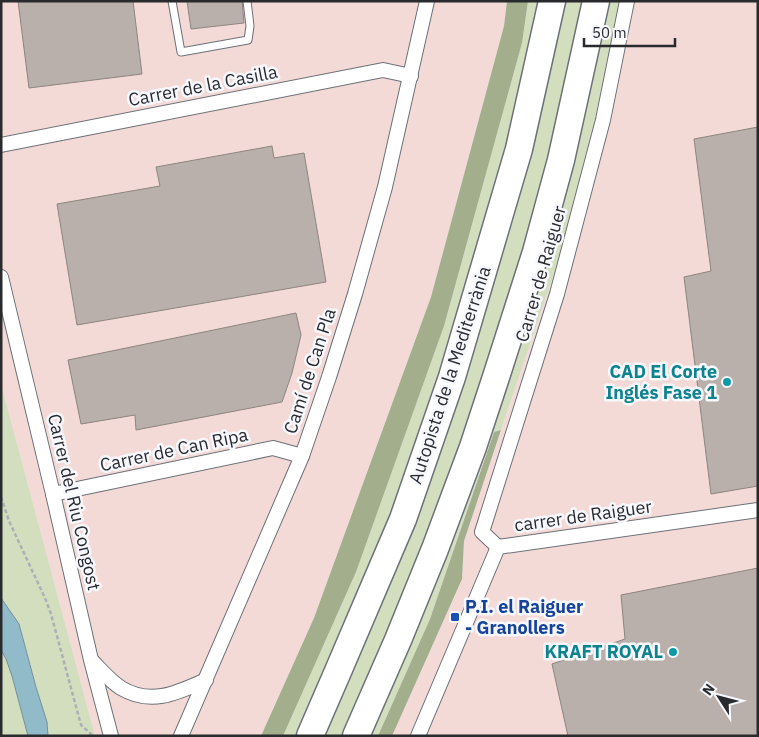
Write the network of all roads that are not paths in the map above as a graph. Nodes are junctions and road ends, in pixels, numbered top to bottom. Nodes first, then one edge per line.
1 (172, 1) edge
2 (247, 1) edge
3 (427, 1) edge
4 (552, 1) edge
5 (596, 1) edge
6 (627, 1) edge
7 (411, 76) junction
8 (1, 145) edge
9 (1, 277) edge
10 (302, 456) junction
11 (53, 494) junction
12 (758, 510) edge
13 (498, 547) junction
14 (91, 660) junction
15 (206, 680) junction
16 (111, 736) edge
17 (181, 736) edge
18 (310, 736) edge
19 (356, 736) edge
20 (418, 736) edge

1 - 2 lane
3 - 7 street, Camí de Can Pla
4 - 18 highway, Autopista de la Mediterrània
5 - 19 highway
6 - 13 street, Carrer de Raiguer
7 - 8 street, Carrer de la Casilla
7 - 10 street, Camí de Can Pla
9 - 11 street, Carrer del Riu Congost
10 - 11 street, Carrer de Can Ripa
10 - 15 street, Camí de Can Pla
11 - 14 street, Carrer del Riu Congost
12 - 13 street, carrer de Raiguer
13 - 20 street, carrer de Raiguer
14 - 15 street
14 - 16 street, Carrer del Riu Congost
15 - 17 street, Camí de Can Pla

